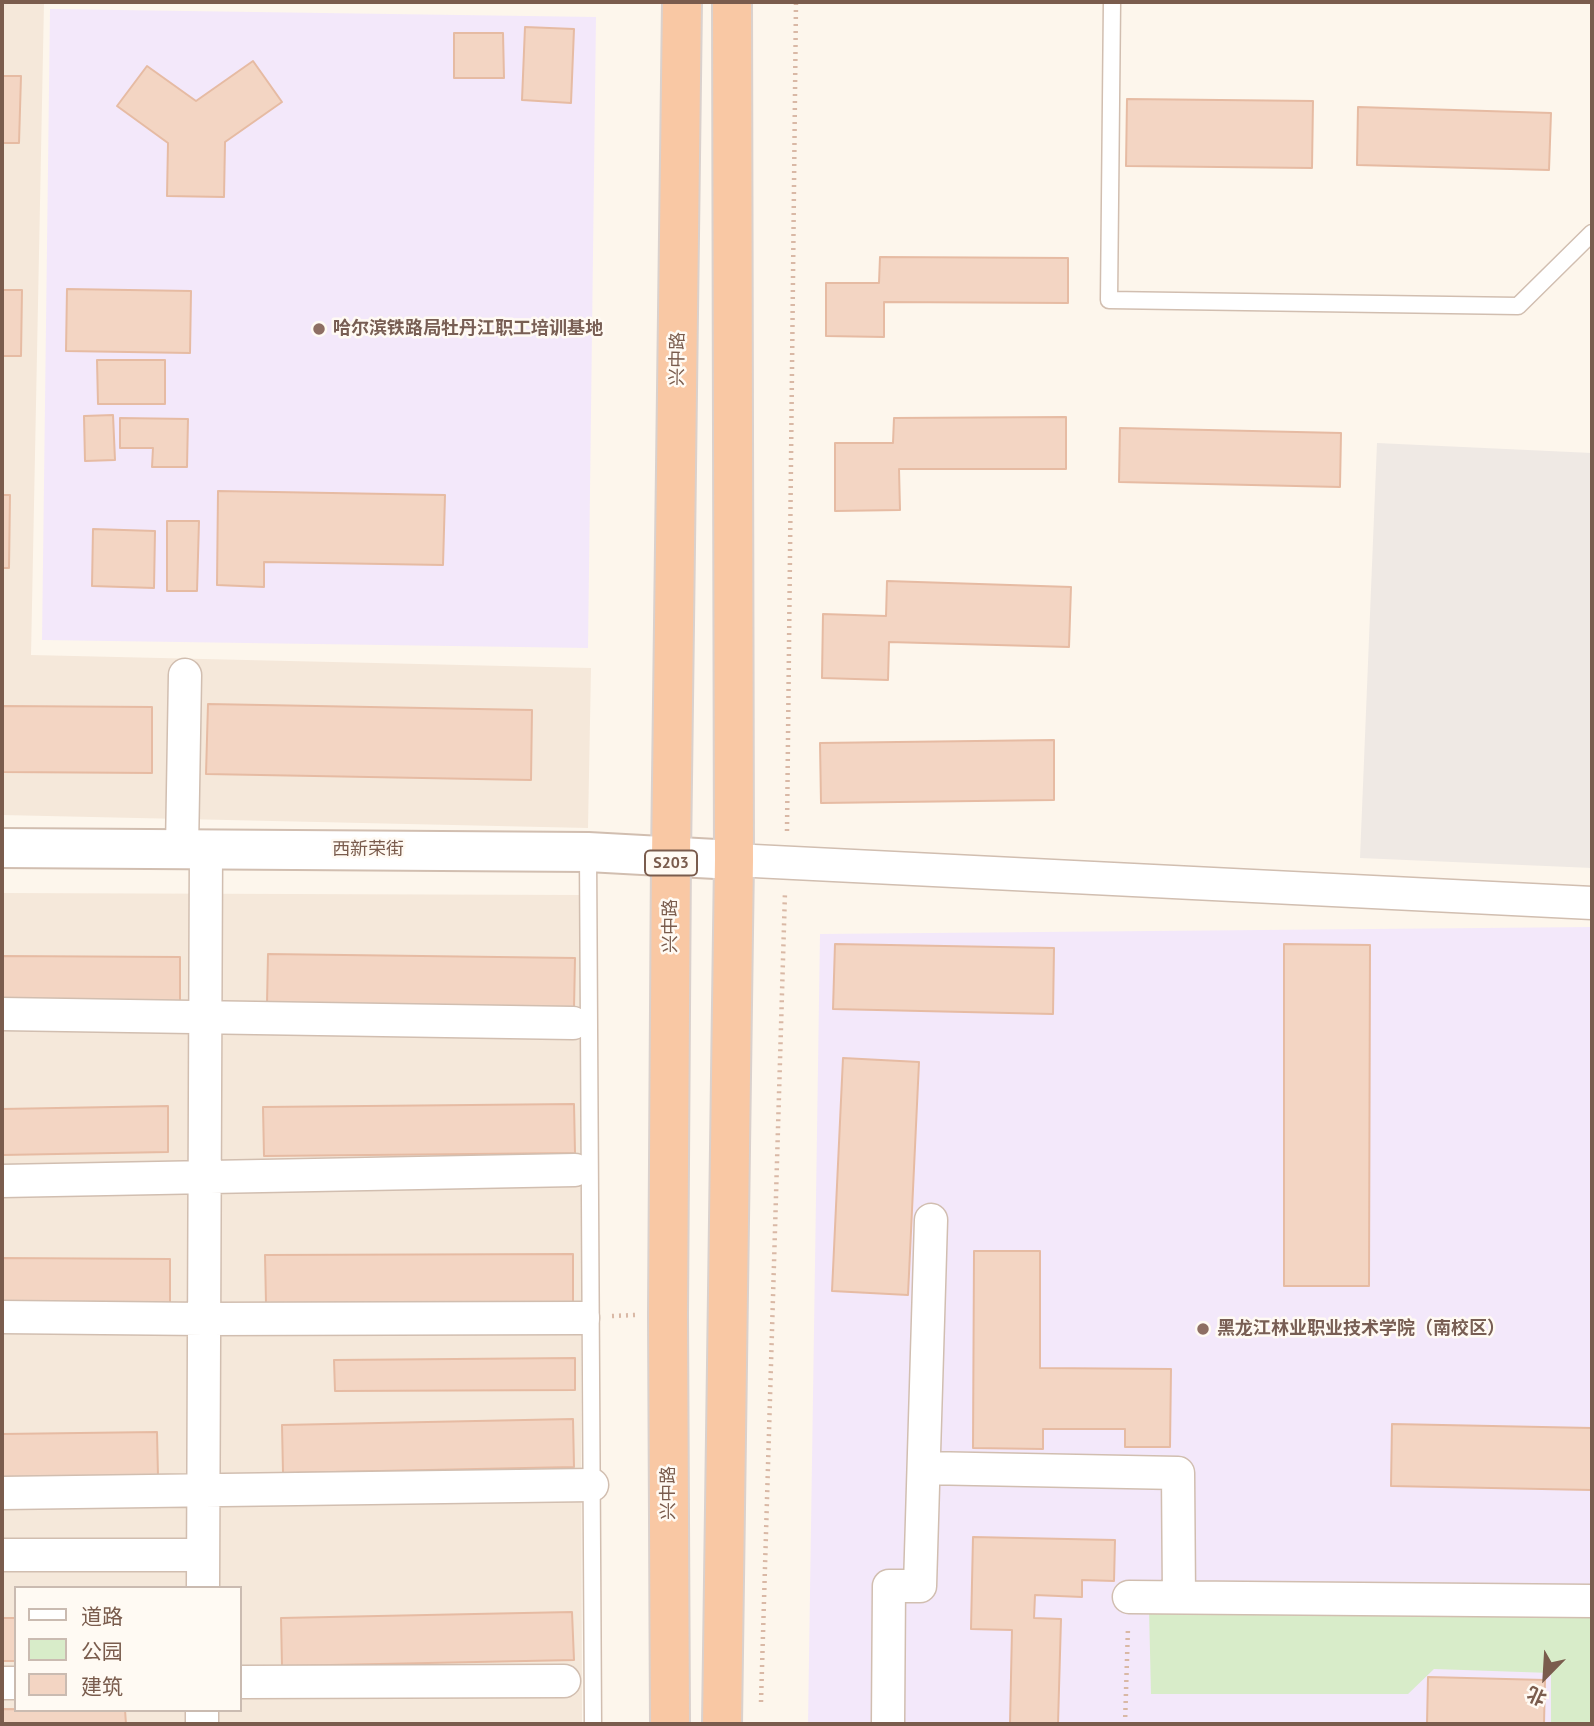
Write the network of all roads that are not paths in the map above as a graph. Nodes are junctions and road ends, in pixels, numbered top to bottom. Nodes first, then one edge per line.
1 (682, 2) edge
2 (732, 2) edge
3 (1112, 2) edge
4 (1592, 233) edge
5 (185, 675) dead end
6 (2, 848) edge
7 (194, 849) junction
8 (588, 852) junction
9 (671, 857) junction
10 (734, 860) junction
11 (1592, 903) edge
12 (2, 1014) edge
13 (205, 1018) junction
14 (573, 1023) dead end
15 (575, 1170) dead end
16 (204, 1176) junction
17 (2, 1181) edge
18 (931, 1220) dead end
19 (2, 1317) edge
20 (583, 1318) road end
21 (204, 1319) junction
22 (924, 1468) junction
23 (592, 1485) dead end
24 (203, 1490) junction
25 (2, 1493) edge
26 (2, 1555) edge
27 (203, 1555) junction
28 (203, 1586) edge
29 (1129, 1597) road end
30 (1179, 1597) junction
31 (1592, 1601) edge
32 (564, 1681) dead end
33 (242, 1682) edge
34 (593, 1724) edge
35 (670, 1724) edge
36 (722, 1724) edge
37 (888, 1724) edge

1 - 9 highway, 兴中路 / S203
2 - 10 highway
3 - 4 lane
5 - 7 street
6 - 7 street, 西新荣街
7 - 8 street, 西新荣街
7 - 13 street
8 - 9 street, 西新荣街
8 - 34 lane
9 - 10 street, 西新荣街
9 - 35 highway, 兴中路 / S203
10 - 11 street
10 - 36 highway
12 - 13 street
13 - 14 street
13 - 16 street
15 - 16 street
16 - 17 street
16 - 21 street
18 - 22 street
19 - 21 street
20 - 21 street
21 - 24 street
22 - 30 street
22 - 37 street
23 - 24 street
24 - 25 street
24 - 27 street
26 - 27 street
27 - 28 street
29 - 30 street
30 - 31 street
32 - 33 street

